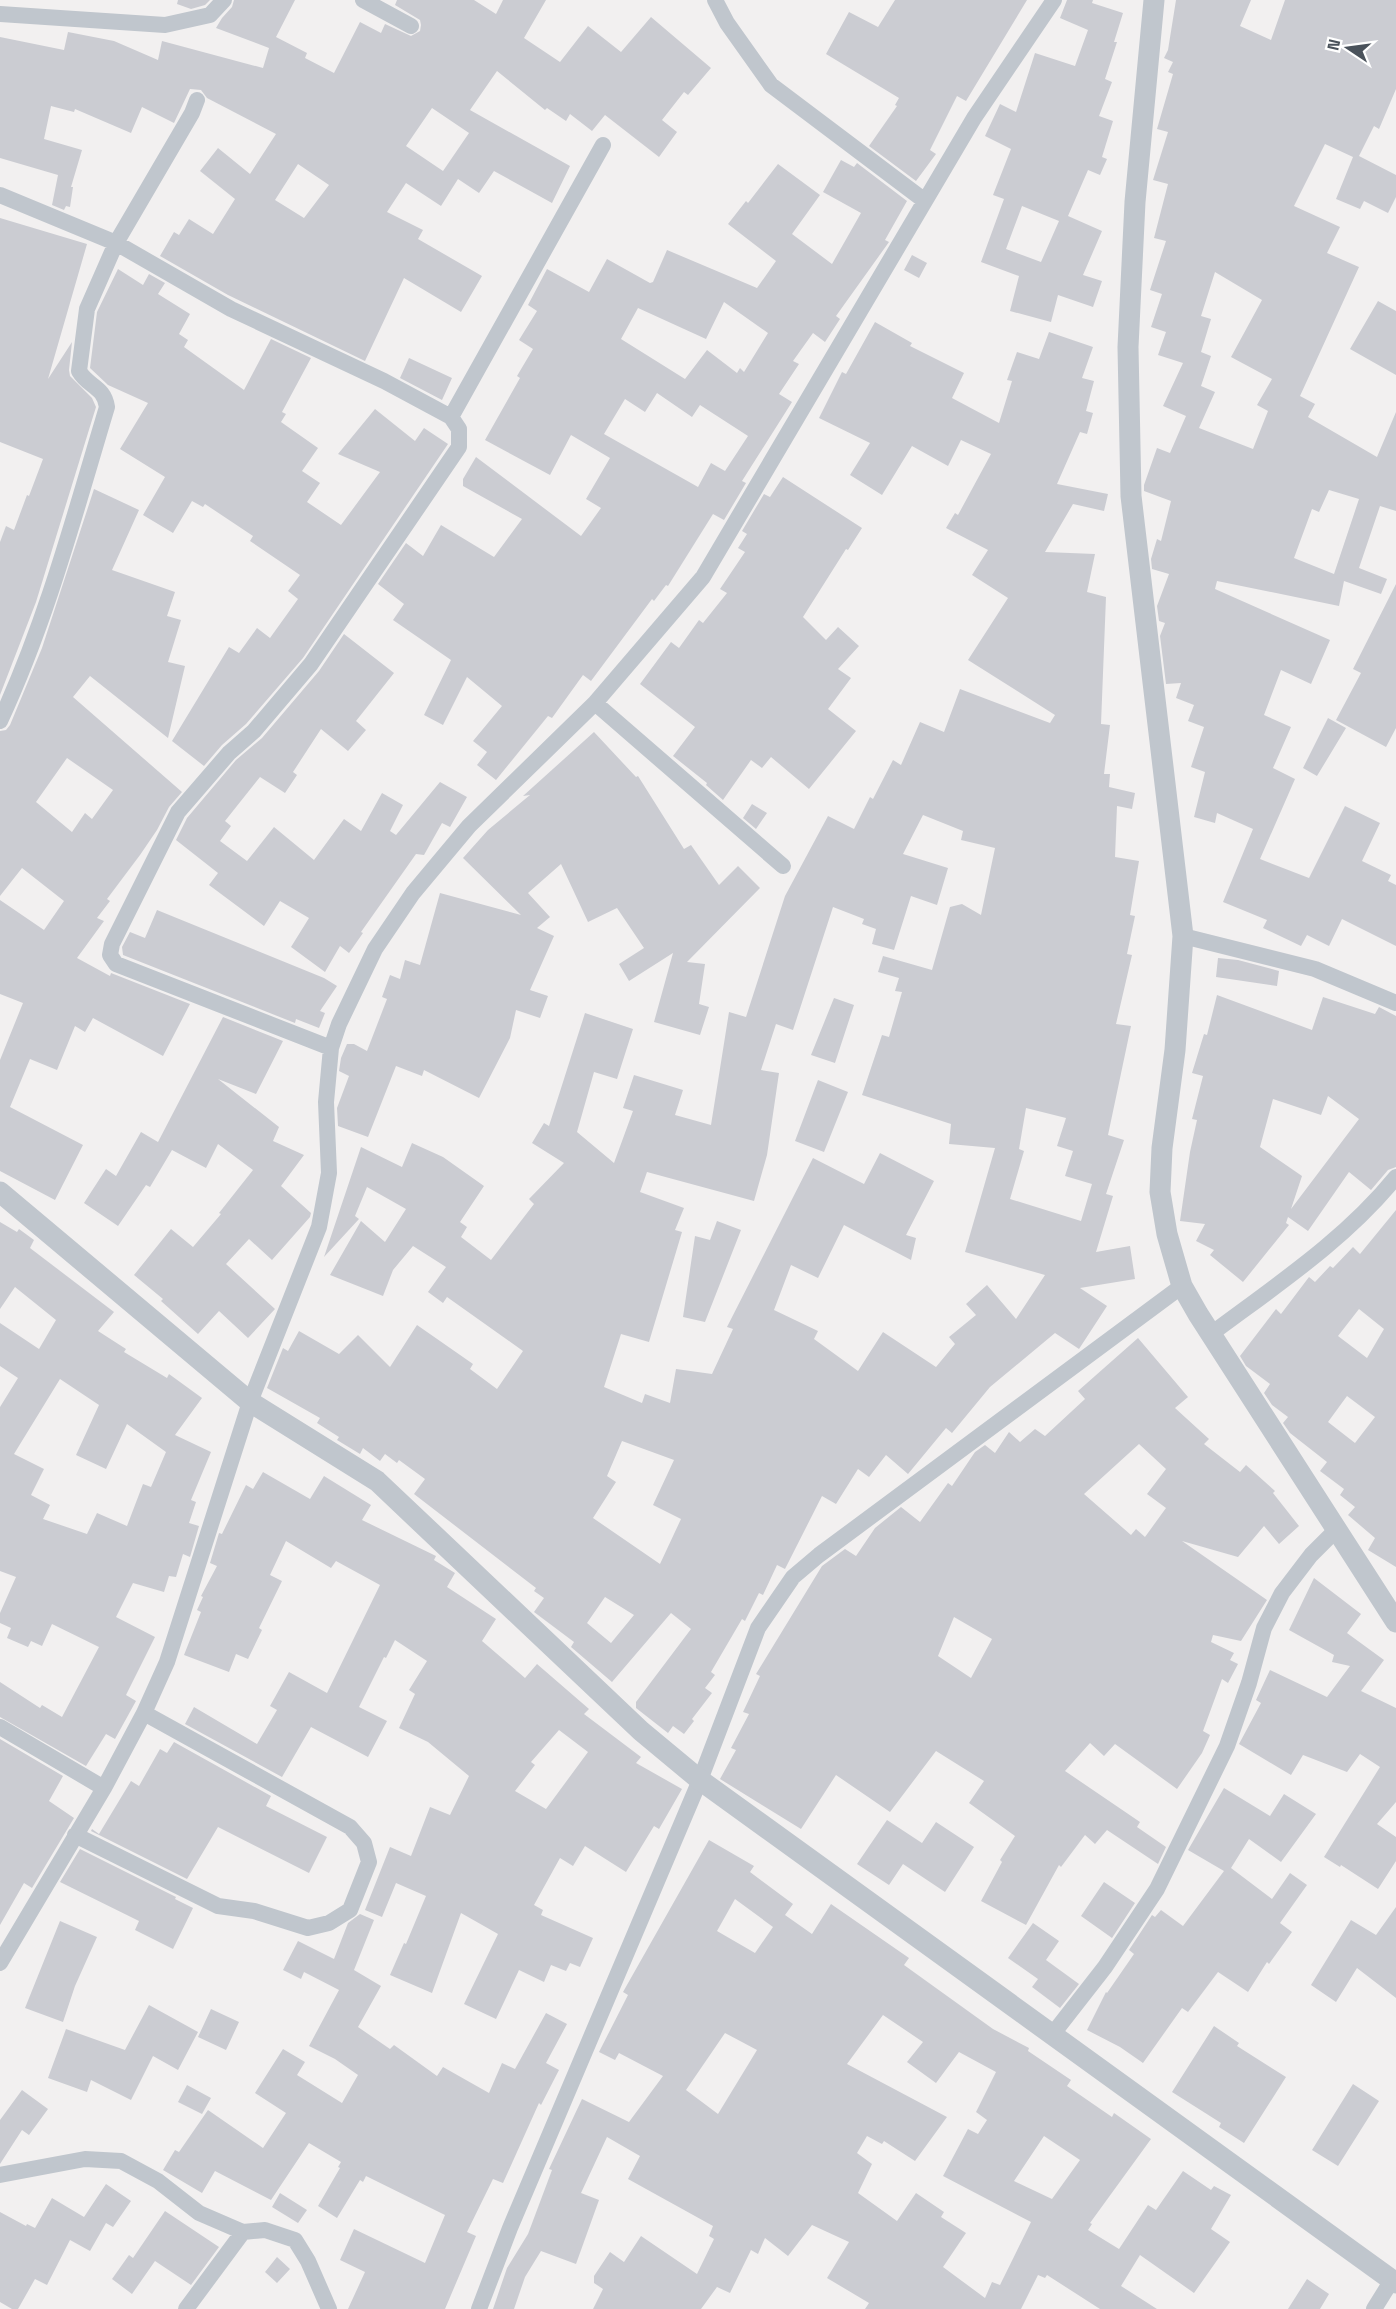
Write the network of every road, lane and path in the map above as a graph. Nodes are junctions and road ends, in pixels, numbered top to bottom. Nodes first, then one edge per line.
1 (224, 0) edge
2 (363, 0) edge
3 (716, 0) edge
4 (1054, 0) edge
5 (1154, 0) edge
6 (0, 14) edge
7 (411, 26) dead end
8 (197, 100) dead end
9 (603, 145) dead end
10 (0, 195) edge
11 (925, 201) junction
12 (116, 243) junction
13 (451, 417) junction
14 (595, 703) junction
15 (0, 721) edge
16 (783, 866) dead end
17 (1183, 936) junction
18 (1396, 1003) edge
19 (331, 1048) junction
20 (1396, 1177) edge
21 (0, 1192) edge
22 (1182, 1286) junction
23 (1211, 1334) junction
24 (250, 1402) junction
25 (1336, 1529) junction
26 (1396, 1622) edge
27 (144, 1713) junction
28 (0, 1727) edge
29 (700, 1780) junction
30 (104, 1788) junction
31 (75, 1835) junction
32 (0, 1964) edge
33 (1052, 2035) junction
34 (0, 2175) edge
35 (243, 2232) junction
36 (1394, 2282) edge
37 (186, 2309) edge
38 (328, 2309) edge
39 (479, 2309) edge
40 (1374, 2309) edge

1 - 6 street
2 - 7 street
3 - 11 street
4 - 11 street
5 - 17 street
8 - 12 street
9 - 13 street
10 - 12 street
11 - 14 street
12 - 13 street
12 - 15 street
13 - 19 street
14 - 16 street
14 - 19 street
17 - 18 street
17 - 22 street
19 - 24 street
20 - 23 street
21 - 24 street
22 - 23 street
22 - 29 street
23 - 25 street
24 - 27 street
24 - 29 street
25 - 26 street
25 - 33 street
27 - 30 street
27 - 31 street
28 - 30 street
29 - 33 street
29 - 39 street
30 - 31 street
31 - 32 street
33 - 36 street
34 - 35 street
35 - 37 street
35 - 38 street
36 - 40 street

